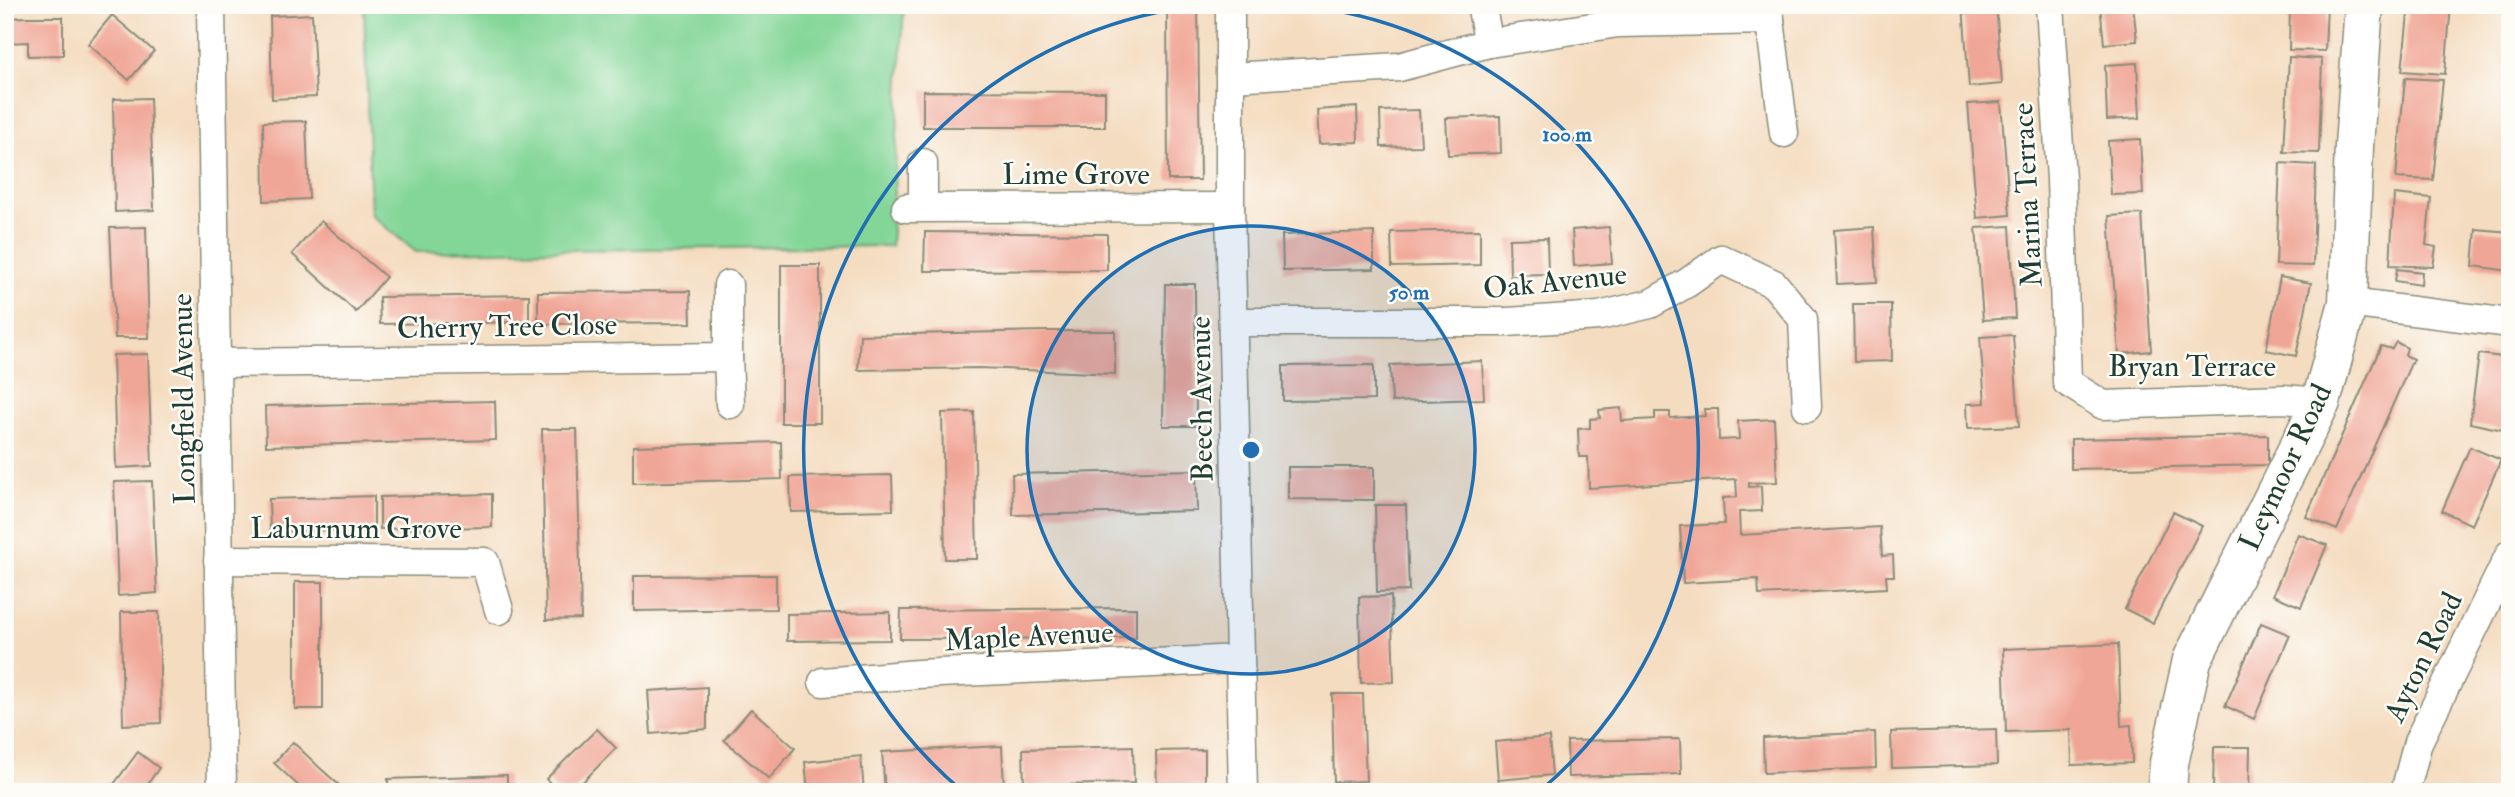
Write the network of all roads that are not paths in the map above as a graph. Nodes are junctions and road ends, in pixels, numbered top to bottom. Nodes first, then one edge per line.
1 (211, 5) edge
2 (1230, 5) edge
3 (1481, 5) edge
4 (2050, 5) edge
5 (2364, 5) edge
6 (1770, 13) edge
7 (1489, 43) junction
8 (1231, 77) junction
9 (1784, 133) dead end
10 (923, 163) dead end
11 (1230, 207) junction
12 (728, 285) dead end
13 (2348, 303) junction
14 (1233, 323) junction
15 (2510, 323) edge
16 (728, 357) junction
17 (215, 363) junction
18 (2067, 382) joint
19 (2321, 402) junction
20 (730, 404) dead end
21 (1807, 407) dead end
22 (2510, 554) edge
23 (218, 560) junction
24 (499, 610) dead end
25 (1239, 659) junction
26 (823, 682) dead end
27 (222, 792) edge
28 (1243, 792) edge
29 (2167, 792) edge
30 (2405, 792) edge

1 - 17 street, Longfield Avenue
2 - 8 street, Beech Avenue
3 - 7 street
4 - 18 street, Marina Terrace
5 - 13 street, Leymoor Road
6 - 7 street
6 - 9 street
7 - 8 street
8 - 11 street, Beech Avenue
10 - 11 street, Lime Grove
11 - 14 street, Beech Avenue
12 - 16 street
13 - 15 street
13 - 19 street, Leymoor Road
14 - 21 street, Oak Avenue
14 - 25 street, Beech Avenue
16 - 17 street, Cherry Tree Close
16 - 20 street
17 - 23 street, Longfield Avenue
18 - 19 street, Bryan Terrace
19 - 29 street, Leymoor Road
22 - 30 street, Ayton Road
23 - 24 street, Laburnum Grove
23 - 27 street, Longfield Avenue
25 - 26 street, Maple Avenue
25 - 28 street, Beech Avenue

